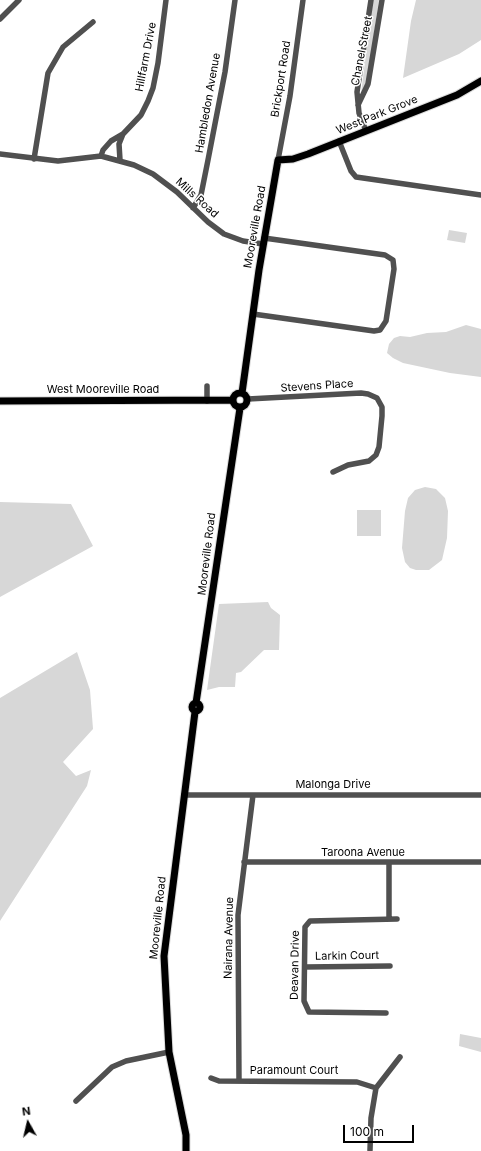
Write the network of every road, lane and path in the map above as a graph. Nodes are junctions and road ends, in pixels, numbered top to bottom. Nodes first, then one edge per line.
1 (19, 0) edge
2 (166, 0) edge
3 (235, 0) edge
4 (303, 0) edge
5 (371, 0) edge
6 (382, 0) edge
7 (0, 19) edge
8 (93, 22) dead end
9 (481, 81) edge
10 (358, 106) junction
11 (366, 131) junction
12 (123, 134) junction
13 (339, 142) junction
14 (0, 154) edge
15 (101, 156) junction
16 (34, 159) junction
17 (120, 160) junction
18 (278, 160) junction
19 (481, 196) edge
20 (193, 208) junction
21 (264, 241) junction
22 (253, 314) junction
23 (207, 386) dead end
24 (242, 393) junction
25 (233, 400) junction
26 (248, 400) junction
27 (0, 401) edge
28 (207, 401) junction
29 (240, 408) junction
30 (333, 472) dead end
31 (184, 795) junction
32 (253, 795) junction
33 (481, 795) edge
34 (244, 862) junction
35 (481, 862) edge
36 (389, 863) junction
37 (389, 919) junction
38 (397, 919) dead end
39 (390, 966) dead end
40 (305, 967) junction
41 (386, 1013) dead end
42 (169, 1052) junction
43 (400, 1056) dead end
44 (211, 1078) dead end
45 (239, 1081) junction
46 (376, 1088) junction
47 (76, 1101) dead end
48 (186, 1151) edge
49 (370, 1151) edge

1 - 7 street
2 - 12 street, Hillfarm Drive
3 - 20 street, Hambledon Avenue
4 - 18 street, Brickport Road
5 - 10 street, Chanel Street
6 - 10 street, Chanel Street
8 - 16 street
9 - 11 main road, West Park Grove
10 - 11 street, Chanel Street
11 - 13 main road, West Park Grove
12 - 15 street, Hillfarm Drive
12 - 17 street
13 - 18 main road, West Park Grove
13 - 19 street
14 - 16 street, Mills Road
15 - 16 street, Mills Road
15 - 17 street, Mills Road
17 - 20 street, Mills Road
18 - 21 main road, Mooreville Road
20 - 21 street, Mills Road
21 - 22 main road, Mooreville Road
21 - 22 street, Mills Road
22 - 24 main road, Mooreville Road
23 - 28 street
24 - 25 main road
24 - 26 main road
25 - 28 main road, West Mooreville Road
25 - 29 main road
26 - 29 main road
26 - 30 street, Stevens Place
27 - 28 main road, West Mooreville Road
29 - 31 main road, Mooreville Road
31 - 32 street, Malonga Drive
31 - 42 main road, Mooreville Road
32 - 33 street, Malonga Drive
32 - 34 street, Nairana Avenue
34 - 36 street, Taroona Avenue
34 - 45 street, Nairana Avenue
35 - 36 street, Taroona Avenue
36 - 37 street
37 - 38 street, Deavan Drive
37 - 40 street, Deavan Drive
39 - 40 street, Larkin Court
40 - 41 street, Deavan Drive
42 - 47 street
42 - 48 main road, Mooreville Road
43 - 46 street
44 - 45 street, Paramount Court
45 - 46 street, Paramount Court
46 - 49 street

